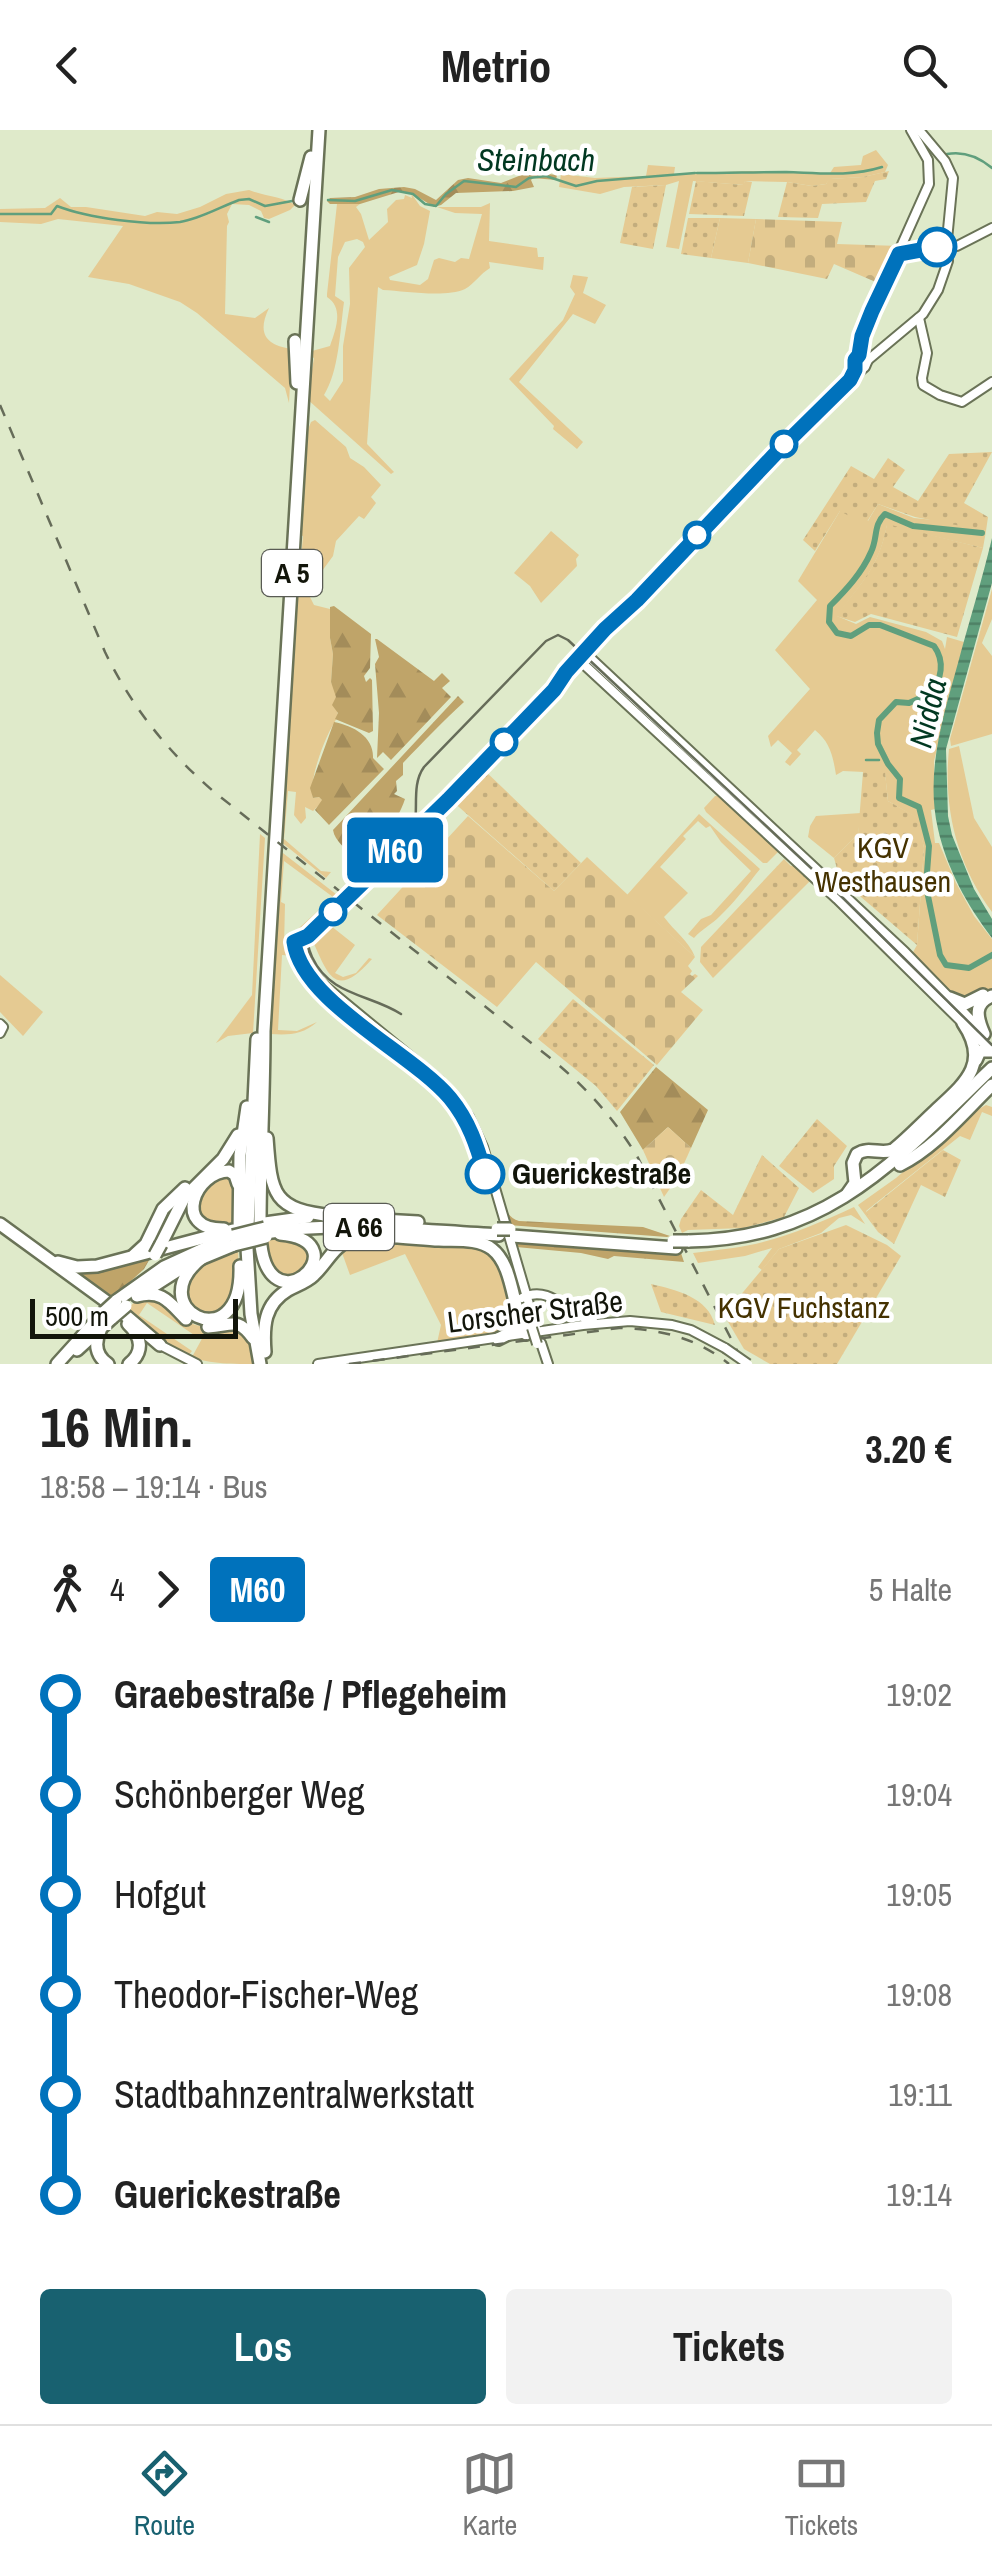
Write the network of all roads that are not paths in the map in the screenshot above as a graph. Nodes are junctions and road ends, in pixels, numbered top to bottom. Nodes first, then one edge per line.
1 (316, 130) edge
2 (911, 130) edge
3 (920, 130) edge
4 (930, 130) edge
5 (925, 145) junction
6 (311, 156) junction
7 (945, 162) junction
8 (929, 167) junction
9 (300, 200) dead end
10 (992, 228) edge
11 (948, 246) junction
12 (899, 254) junction
13 (919, 318) junction
14 (295, 341) dead end
15 (861, 361) junction
16 (992, 382) edge
17 (297, 383) junction
18 (583, 656) junction
19 (788, 848) junction
20 (992, 994) edge
21 (950, 998) junction
22 (963, 1023) junction
23 (0, 1024) edge
24 (0, 1033) edge
25 (984, 1034) joint
26 (264, 1050) junction
27 (992, 1051) edge
28 (992, 1068) edge
29 (260, 1071) junction
30 (992, 1077) edge
31 (992, 1085) edge
32 (992, 1104) edge
33 (966, 1110) junction
34 (244, 1122) junction
35 (900, 1165) junction
36 (214, 1168) junction
37 (878, 1175) junction
38 (239, 1187) junction
39 (838, 1201) junction
40 (334, 1216) junction
41 (437, 1226) junction
42 (0, 1228) edge
43 (268, 1231) junction
44 (372, 1232) junction
45 (504, 1232) junction
46 (453, 1233) junction
47 (236, 1237) junction
48 (682, 1245) junction
49 (206, 1255) junction
50 (131, 1257) junction
51 (46, 1258) junction
52 (323, 1264) junction
53 (248, 1276) junction
54 (138, 1296) junction
55 (525, 1298) junction
56 (539, 1298) junction
57 (565, 1309) junction
58 (114, 1312) junction
59 (576, 1313) junction
60 (531, 1314) junction
61 (519, 1322) junction
62 (603, 1322) junction
63 (575, 1326) junction
64 (560, 1328) junction
65 (531, 1330) junction
66 (498, 1339) junction
67 (256, 1341) junction
68 (160, 1345) junction
69 (264, 1360) edge
70 (63, 1361) edge
71 (108, 1364) edge
72 (129, 1364) edge
73 (197, 1364) edge
74 (318, 1364) edge
75 (547, 1364) edge
76 (748, 1364) edge

1 - 6 highway, A 5
1 - 26 highway, A 5
2 - 5 main road
3 - 5 main road
4 - 5 main road
5 - 7 main road
5 - 8 main road
6 - 9 highway
6 - 17 highway, A 5
7 - 8 main road
7 - 11 main road
8 - 12 main road
10 - 11 main road
11 - 12 main road
11 - 13 main road
12 - 15 main road
13 - 15 main road
13 - 16 main road
14 - 17 highway
15 - 18 main road
17 - 29 highway, A 5
18 - 19 main road
18 - 55 main road
19 - 21 main road
19 - 22 main road
20 - 21 highway
20 - 25 highway
21 - 25 main road
22 - 27 main road
22 - 39 highway
23 - 24 main road
26 - 29 highway
26 - 69 highway, A 5
27 - 37 highway
28 - 37 highway, A 66
29 - 34 highway
29 - 40 highway
29 - 43 highway
29 - 53 highway, A 5
30 - 35 highway, A 66
31 - 33 highway
32 - 33 highway
33 - 35 highway
34 - 36 highway
34 - 38 highway
35 - 48 highway, A 66
36 - 50 highway
36 - 58 highway
37 - 39 highway, A 66
38 - 47 highway
38 - 47 highway
39 - 48 highway, A 66
40 - 41 highway
40 - 43 highway
41 - 43 highway, A 66
41 - 45 highway, A 66
42 - 51 highway
42 - 58 highway
43 - 44 highway
43 - 46 highway, A 66
43 - 47 highway, bridge
43 - 47 highway, bridge
44 - 46 highway
44 - 52 highway
45 - 46 highway, A 66
45 - 48 highway, A 66
47 - 49 highway
47 - 49 highway
47 - 50 highway
47 - 53 highway
47 - 58 highway
49 - 54 highway
50 - 51 highway
51 - 68 highway
52 - 61 highway
52 - 69 highway
53 - 67 highway, A 5
54 - 58 highway
54 - 67 highway
55 - 56 main road
55 - 59 main road
55 - 60 main road
55 - 65 main road
56 - 57 main road
56 - 60 main road
57 - 63 main road
57 - 64 main road
58 - 68 highway
58 - 70 highway
58 - 71 highway
58 - 72 highway
59 - 62 main road
59 - 63 main road
60 - 65 main road
61 - 65 highway
61 - 66 highway
62 - 63 main road, Lorscher Straße
62 - 76 main road, Lorscher Straße, bridge
63 - 64 main road, Lorscher Straße
64 - 65 main road, Lorscher Straße
65 - 66 main road, Lorscher Straße
65 - 75 main road, bridge
66 - 74 main road, Lorscher Straße
67 - 69 highway, A 5
68 - 73 main road

